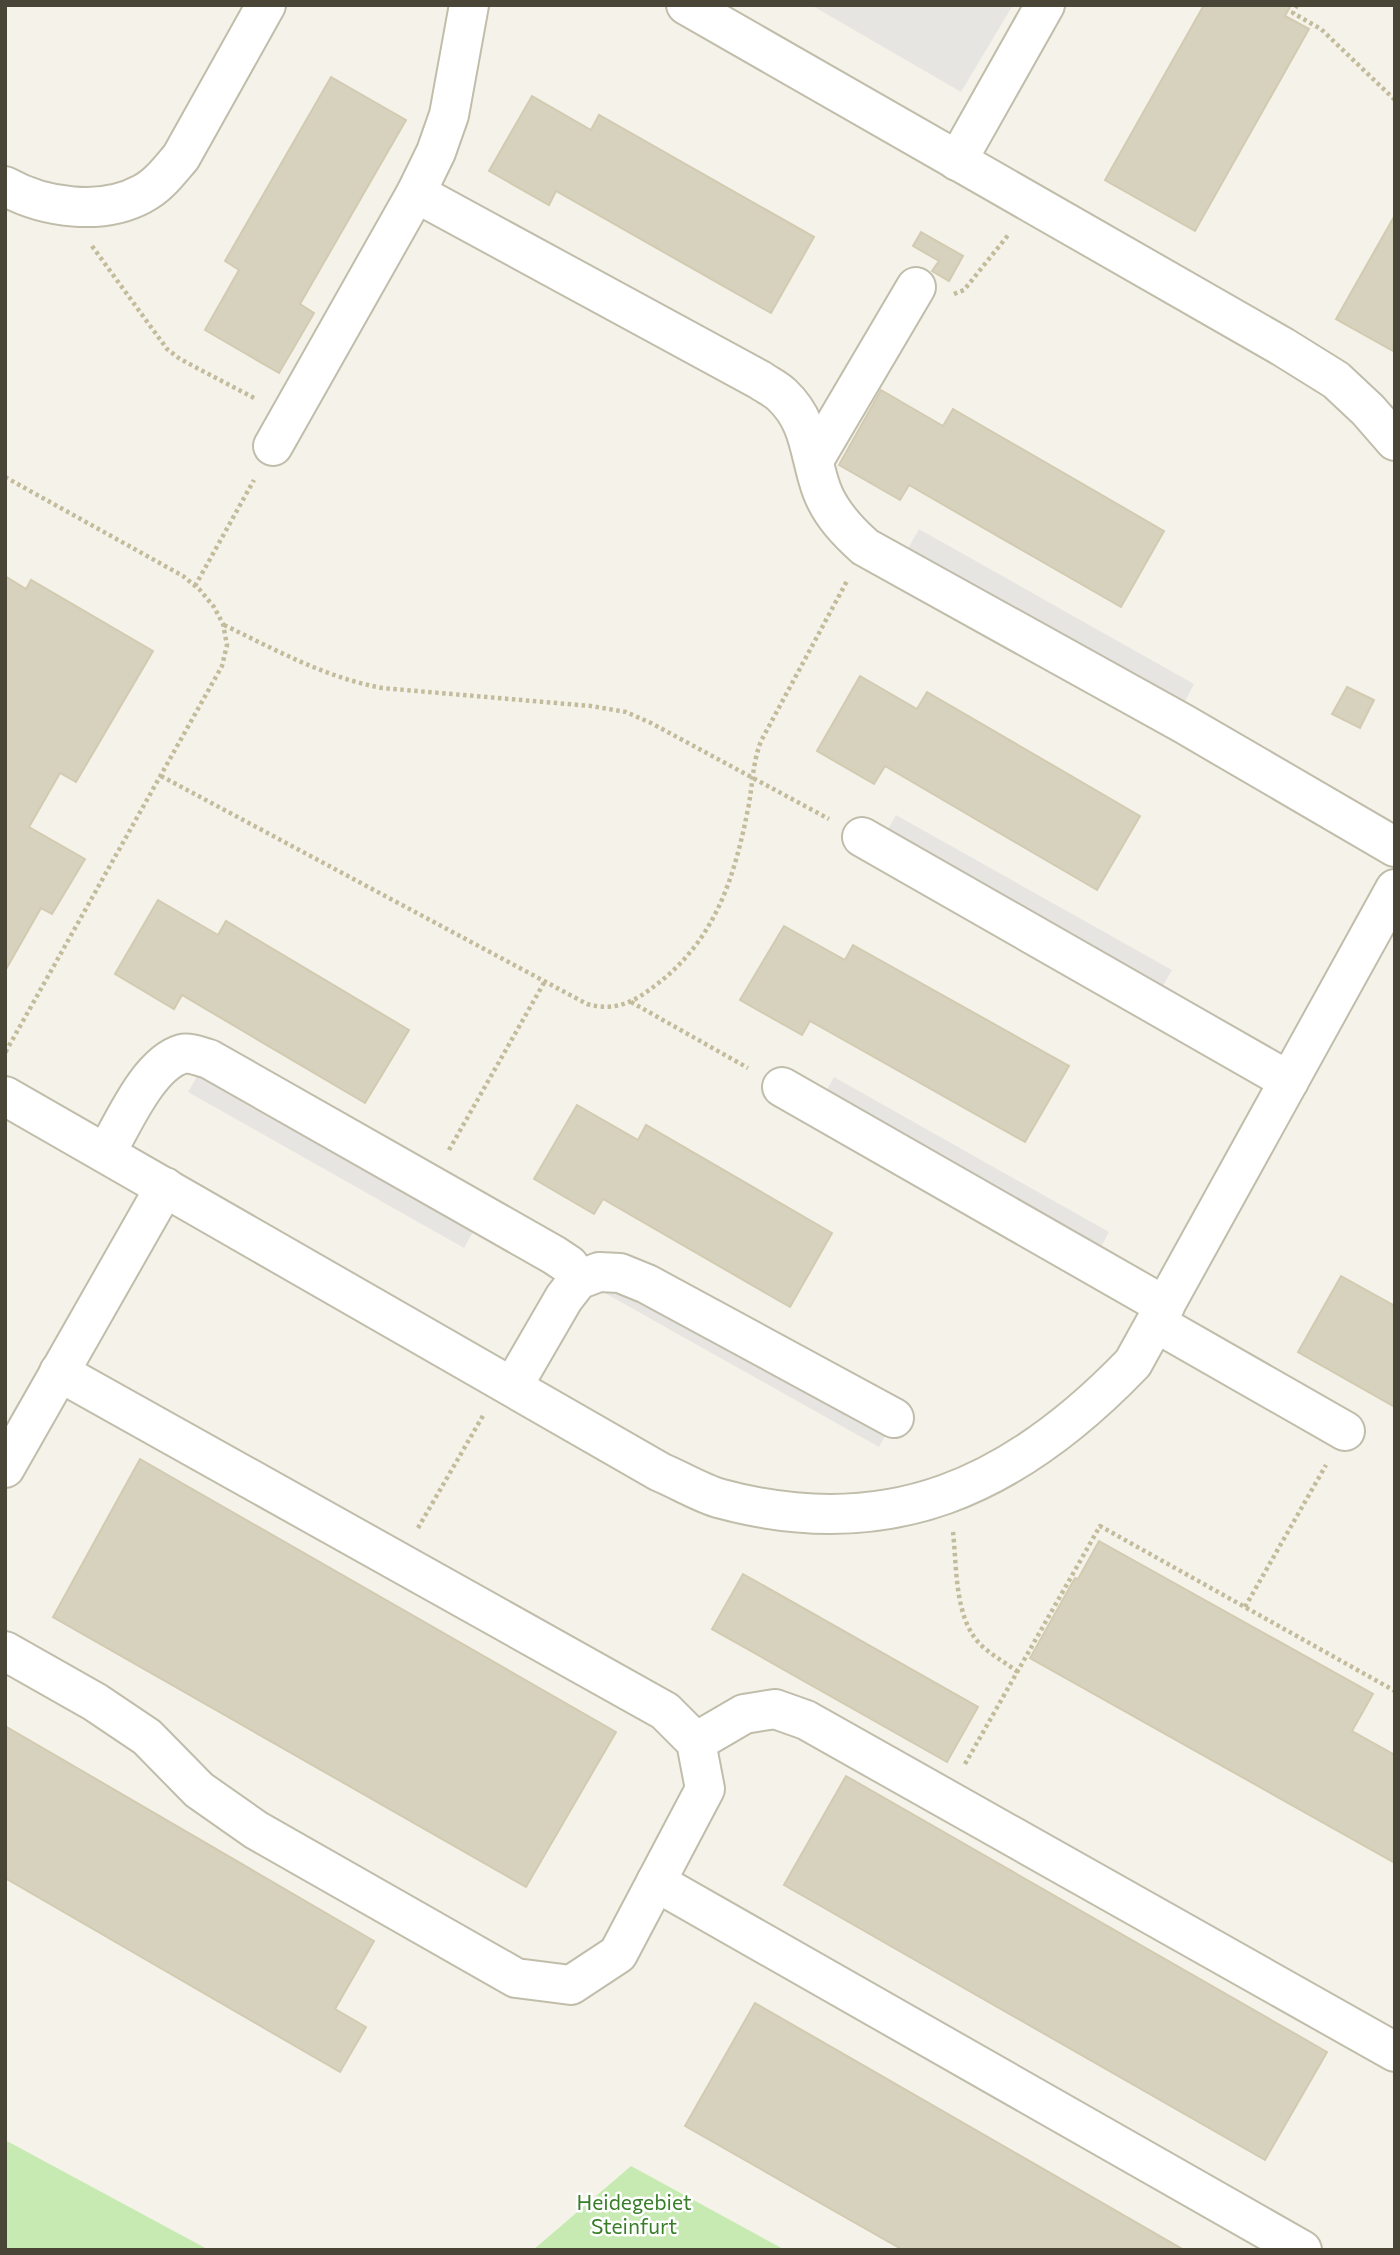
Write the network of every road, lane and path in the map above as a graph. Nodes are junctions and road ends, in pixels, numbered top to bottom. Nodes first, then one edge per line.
1 (266, 5) edge
2 (468, 5) edge
3 (686, 5) edge
4 (1045, 5) edge
5 (1297, 5) edge
6 (1395, 100) edge
7 (957, 161) junction
8 (5, 186) edge
9 (416, 193) junction
10 (64, 205) junction
11 (1034, 205) junction
12 (911, 296) joint
13 (281, 431) junction
14 (1395, 441) edge
15 (814, 460) junction
16 (5, 477) edge
17 (865, 547) junction
18 (195, 586) junction
19 (223, 624) junction
20 (161, 776) junction
21 (751, 776) junction
22 (862, 837) joint
23 (1395, 847) edge
24 (1395, 889) edge
25 (1382, 942) edge
26 (545, 981) junction
27 (630, 1002) junction
28 (5, 1053) edge
29 (1289, 1080) junction
30 (782, 1087) joint
31 (5, 1096) edge
32 (106, 1153) junction
33 (429, 1184) junction
34 (165, 1186) junction
35 (578, 1280) junction
36 (1160, 1314) junction
37 (59, 1372) junction
38 (508, 1383) junction
39 (894, 1418) dead end
40 (1345, 1431) joint
41 (8, 1456) edge
42 (931, 1500) junction
43 (399, 1562) junction
44 (1245, 1607) junction
45 (5, 1651) edge
46 (1018, 1672) junction
47 (1395, 1691) edge
48 (696, 1742) junction
49 (946, 1799) junction
50 (656, 1882) junction
51 (1395, 2052) edge
52 (1302, 2250) edge

1 - 10 lane
2 - 9 lane
3 - 7 lane
4 - 7 lane
5 - 6 path
7 - 11 lane
8 - 10 lane
9 - 13 lane
9 - 15 lane
10 - 13 path
11 - 12 path
11 - 14 lane
12 - 15 lane
13 - 18 path
15 - 17 lane
16 - 18 path
17 - 21 path
17 - 23 lane
18 - 19 path
19 - 20 path
19 - 21 path
20 - 26 path
20 - 28 path
21 - 22 path
21 - 27 path
22 - 29 lane
24 - 25 lane
25 - 29 lane
26 - 27 path
26 - 33 path
27 - 30 path
29 - 36 lane
30 - 36 lane
31 - 32 lane
32 - 33 lane
32 - 34 lane
33 - 35 lane
34 - 37 lane
34 - 38 lane
35 - 38 lane
35 - 39 lane
36 - 40 lane
36 - 42 lane
37 - 41 lane
37 - 43 lane
38 - 42 lane
38 - 43 path
40 - 44 path
42 - 46 path
43 - 48 lane
44 - 46 path
44 - 47 path
45 - 50 lane
46 - 49 path
48 - 49 lane
48 - 50 lane
49 - 51 lane
50 - 52 lane

